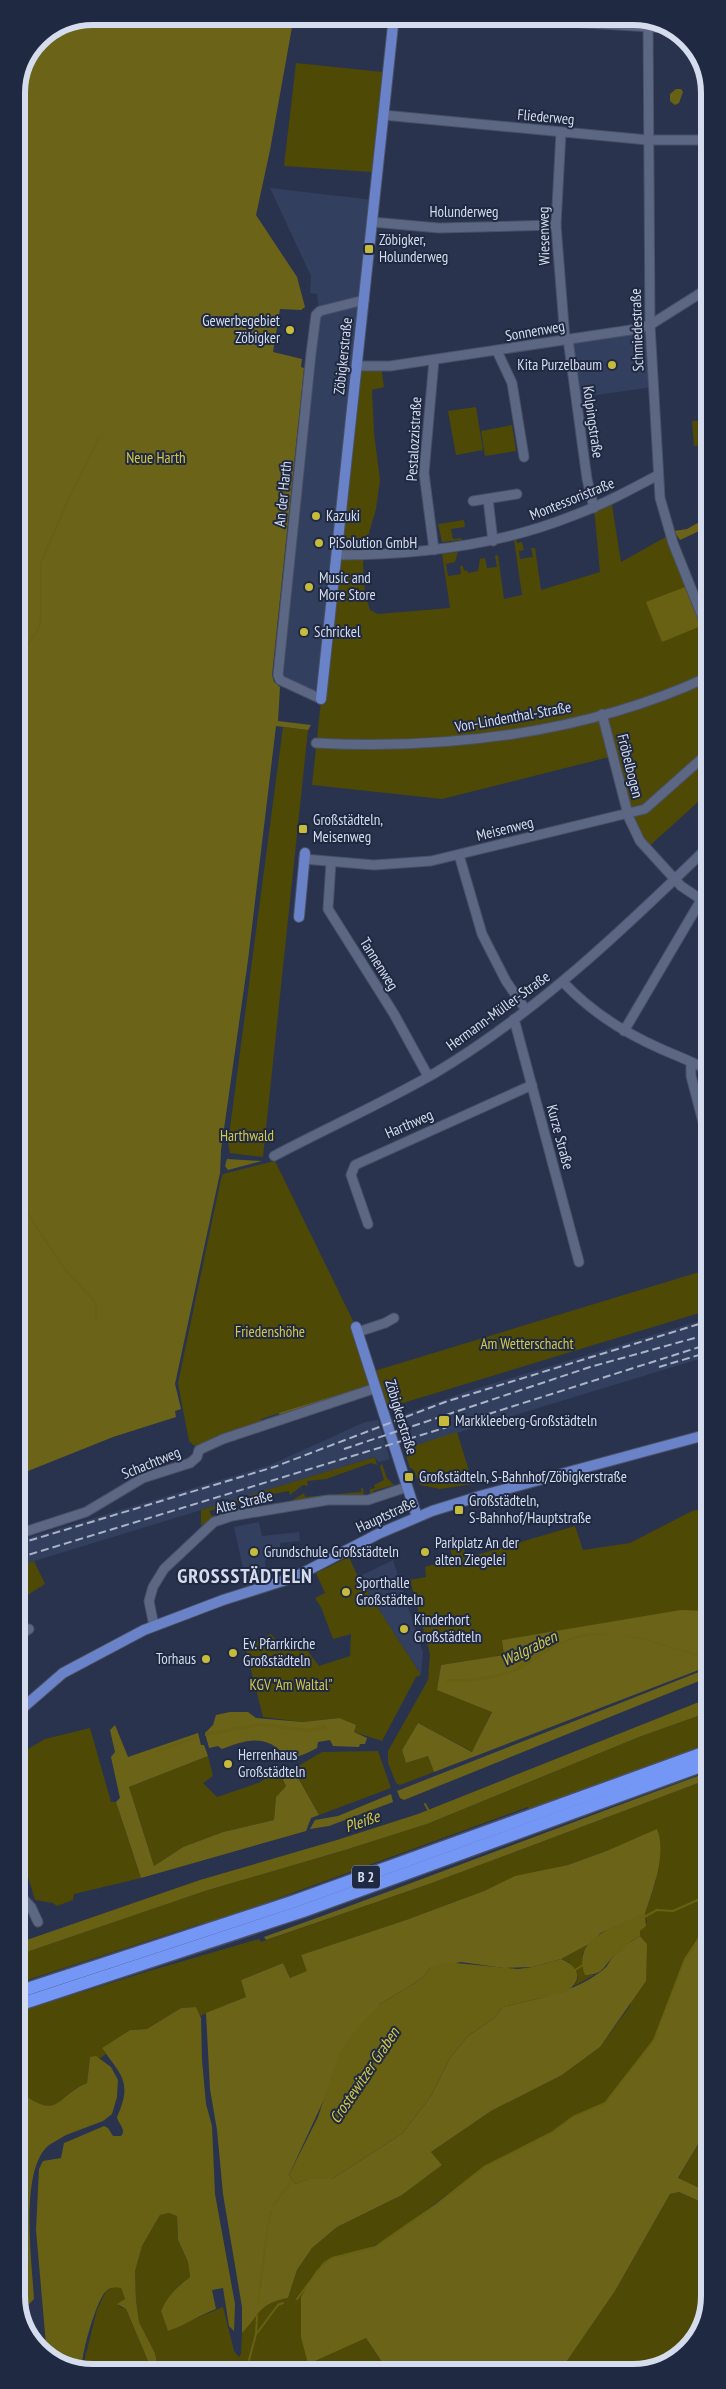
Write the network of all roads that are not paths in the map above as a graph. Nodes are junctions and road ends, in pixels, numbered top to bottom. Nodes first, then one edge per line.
1 (393, 25) edge
2 (648, 26) edge
3 (383, 115) junction
4 (560, 132) junction
5 (648, 140) junction
6 (701, 140) edge
7 (372, 222) junction
8 (556, 225) junction
9 (701, 292) edge
10 (364, 300) junction
11 (650, 325) junction
12 (566, 339) junction
13 (497, 351) junction
14 (434, 360) junction
15 (357, 366) junction
16 (524, 457) dead end
17 (658, 475) junction
18 (517, 494) dead end
19 (488, 499) junction
20 (473, 501) dead end
21 (594, 508) junction
22 (493, 541) junction
23 (434, 550) junction
24 (337, 555) junction
25 (701, 613) edge
26 (701, 680) edge
27 (322, 700) joint
28 (602, 714) junction
29 (316, 743) dead end
30 (701, 759) edge
31 (627, 812) junction
32 (701, 854) edge
33 (459, 855) junction
34 (305, 856) joint
35 (331, 862) junction
36 (675, 879) junction
37 (701, 900) edge
38 (701, 907) edge
39 (299, 917) dead end
40 (563, 982) junction
41 (526, 1010) junction
42 (514, 1019) junction
43 (624, 1031) junction
44 (691, 1064) junction
45 (701, 1067) edge
46 (428, 1076) junction
47 (532, 1085) junction
48 (701, 1114) edge
49 (274, 1156) dead end
50 (368, 1224) dead end
51 (579, 1262) dead end
52 (394, 1318) dead end
53 (357, 1329) joint
54 (376, 1388) junction
55 (701, 1436) edge
56 (407, 1487) junction
57 (417, 1517) junction
58 (25, 1532) edge
59 (154, 1626) junction
60 (29, 1629) dead end
61 (25, 1632) edge
62 (25, 1706) edge
63 (701, 1753) edge
64 (701, 1766) edge
65 (25, 1901) edge
66 (38, 1922) dead end
67 (25, 1990) edge
68 (25, 2002) edge

1 - 3 main road, Zöbigkerstraße
2 - 5 street, Schmiedestraße
3 - 4 street, Fliederweg
3 - 7 main road, Zöbigkerstraße
4 - 5 street, Fliederweg
4 - 8 street, Wiesenweg
5 - 6 street, Fliederweg
5 - 11 street, Schmiedestraße
7 - 8 street, Holunderweg
7 - 10 main road, Zöbigkerstraße
8 - 12 street, Wiesenweg
9 - 11 street, Sonnenweg
10 - 15 main road, Zöbigkerstraße
10 - 27 street, An der Harth
11 - 12 street, Sonnenweg
11 - 17 street, Schmiedestraße
12 - 13 street, Sonnenweg
12 - 21 street, Kolpingstraße
13 - 14 street, Sonnenweg
13 - 16 street
14 - 15 street, Sonnenweg
14 - 23 street, Pestalozzistraße
15 - 24 main road, Zöbigkerstraße
17 - 21 street, Montessoristraße
17 - 25 street, Schmiedestraße
18 - 19 street, Montessoristraße
19 - 20 street, Montessoristraße
19 - 22 street
21 - 22 street, Montessoristraße
22 - 23 street, Montessoristraße
23 - 24 street, Montessoristraße
24 - 27 main road, Zöbigkerstraße
26 - 28 street, Von-Lindenthal-Straße
28 - 29 street, Von-Lindenthal-Straße
28 - 31 street, Fröbelbogen
30 - 31 street, Fröbelbogen
31 - 33 street, Meisenweg
31 - 36 street
32 - 36 street, Hermann-Müller-Straße
33 - 35 street, Meisenweg
33 - 41 street
34 - 35 street, Meisenweg
34 - 39 main road
35 - 46 street, Tannenweg
36 - 37 street
36 - 40 street, Hermann-Müller-Straße
38 - 43 street
40 - 41 street, Hermann-Müller-Straße
40 - 43 street
41 - 42 street, Hermann-Müller-Straße
42 - 46 street, Hermann-Müller-Straße
42 - 47 street, Kurze Straße
43 - 44 street
44 - 45 street
44 - 48 street
46 - 49 street, Hermann-Müller-Straße
47 - 50 street, Harthweg
47 - 51 street, Kurze Straße
52 - 53 street
53 - 54 main road, Zöbigkerstraße
54 - 56 main road, Zöbigkerstraße
54 - 58 street, Schachtweg
55 - 57 main road, Hauptstraße
56 - 57 main road, Zöbigkerstraße
56 - 59 street, Alte Straße
57 - 59 main road, Hauptstraße
59 - 62 main road, Hauptstraße
60 - 61 street
63 - 67 highway, B 2
64 - 68 highway, B 2
65 - 66 street

